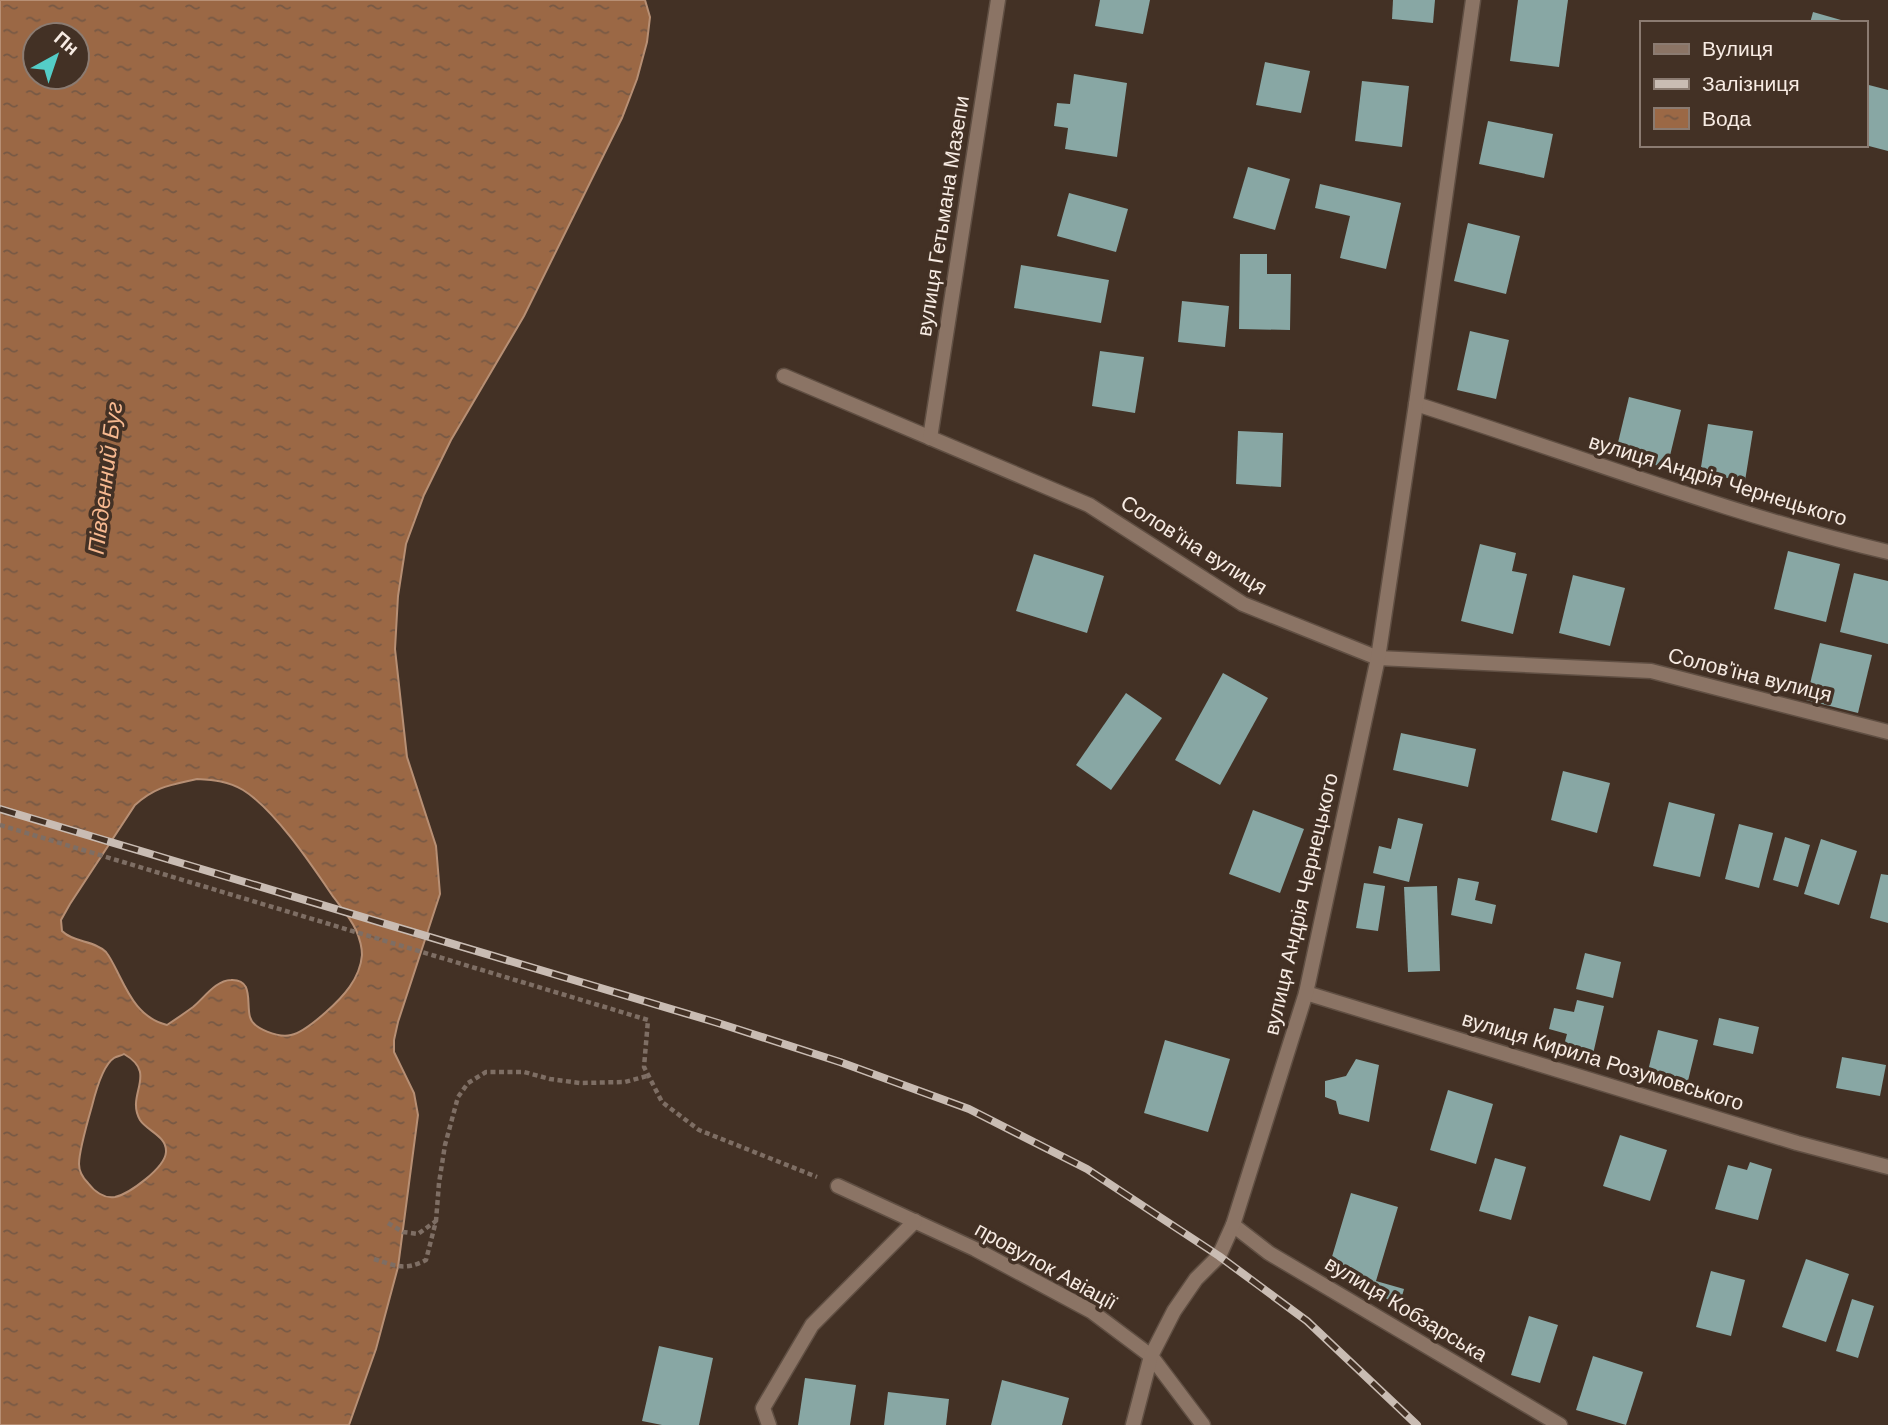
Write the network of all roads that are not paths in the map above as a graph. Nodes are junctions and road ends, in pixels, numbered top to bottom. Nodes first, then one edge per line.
1 (998, 0) edge
2 (1473, 0) edge
3 (783, 376) dead end
4 (1416, 404) junction
5 (930, 438) junction
6 (1888, 552) edge
7 (1378, 658) junction
8 (1888, 732) edge
9 (1306, 993) junction
10 (1888, 1167) edge
11 (838, 1185) road end
12 (915, 1221) junction
13 (1233, 1225) junction
14 (1151, 1356) junction
15 (769, 1425) edge
16 (1133, 1425) edge
17 (1203, 1425) edge
18 (1560, 1425) edge

1 - 5 street, вулиця Гетьмана Мазепи
2 - 4 street, вулиця Андрія Чернецького
3 - 5 street, Солов'їна вулиця
4 - 6 street, вулиця Андрія Чернецького
4 - 7 street, вулиця Андрія Чернецького
5 - 7 street, Солов'їна вулиця
7 - 8 street, Солов'їна вулиця
7 - 9 street, вулиця Андрія Чернецького
9 - 10 street, вулиця Кирила Розумовського
9 - 13 street, вулиця Андрія Чернецького
11 - 12 street, провулок Авіації
12 - 14 street, провулок Авіації
12 - 15 street
13 - 14 street, вулиця Андрія Чернецького
13 - 18 street, вулиця Кобзарська
14 - 16 street, вулиця Андрія Чернецького
14 - 17 street, провулок Авіації

